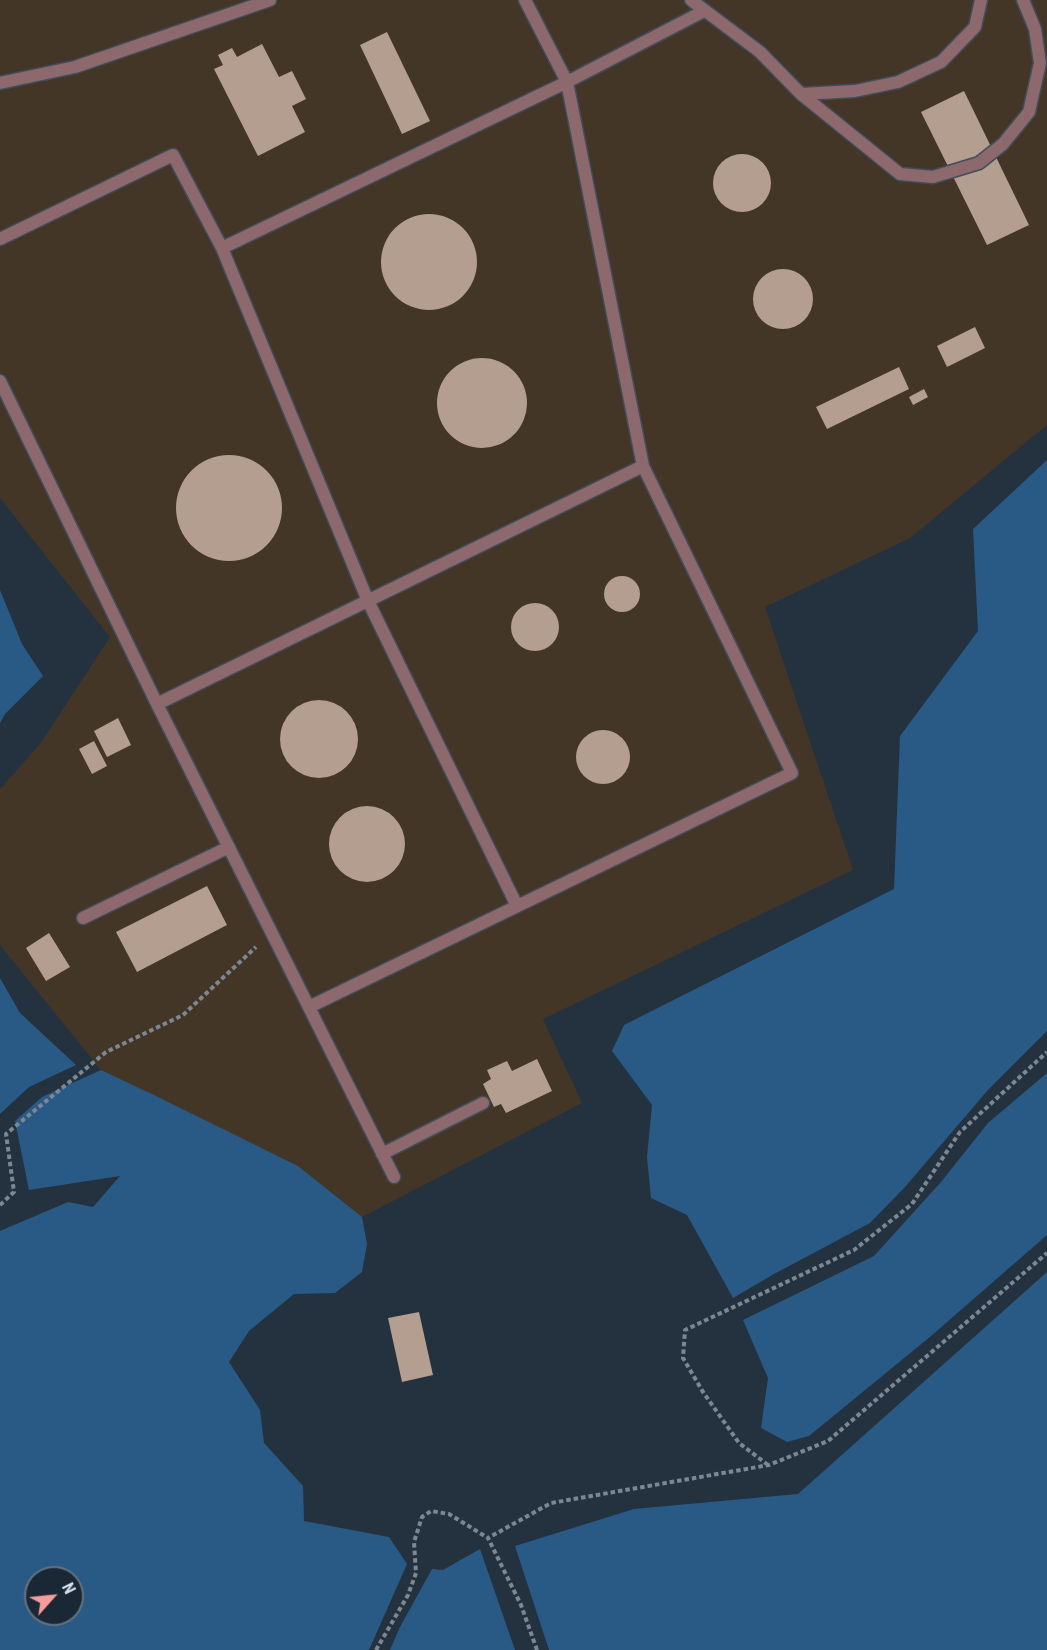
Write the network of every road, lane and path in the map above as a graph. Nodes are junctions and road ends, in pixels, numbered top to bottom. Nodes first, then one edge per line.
1 (270, 0) edge
2 (525, 0) edge
3 (691, 0) edge
4 (981, 0) edge
5 (1023, 0) edge
6 (704, 11) junction
7 (567, 82) junction
8 (0, 83) edge
9 (801, 94) junction
10 (0, 239) edge
11 (222, 248) junction
12 (0, 381) edge
13 (643, 466) junction
14 (368, 601) junction
15 (158, 704) junction
16 (229, 847) junction
17 (517, 906) junction
18 (83, 918) dead end
19 (272, 932) junction
20 (309, 1006) junction
21 (1047, 1052) edge
22 (483, 1103) dead end
23 (382, 1154) junction
24 (393, 1177) dead end
25 (0, 1204) edge
26 (1047, 1253) edge
27 (769, 1465) junction
28 (488, 1538) junction
29 (376, 1650) edge
30 (537, 1650) edge

1 - 8 lane
2 - 7 lane
3 - 6 lane
4 - 9 lane
5 - 9 lane
6 - 7 lane
6 - 9 lane
7 - 11 lane
7 - 13 lane
10 - 11 lane
11 - 14 lane
12 - 15 lane
13 - 14 lane
13 - 17 lane
14 - 15 lane
14 - 17 lane
15 - 16 lane
16 - 18 lane
16 - 19 lane
17 - 20 lane
19 - 20 lane
19 - 25 path
20 - 23 lane
21 - 27 path
22 - 23 lane
23 - 24 lane
26 - 27 path
27 - 28 path
28 - 29 path
28 - 30 path

